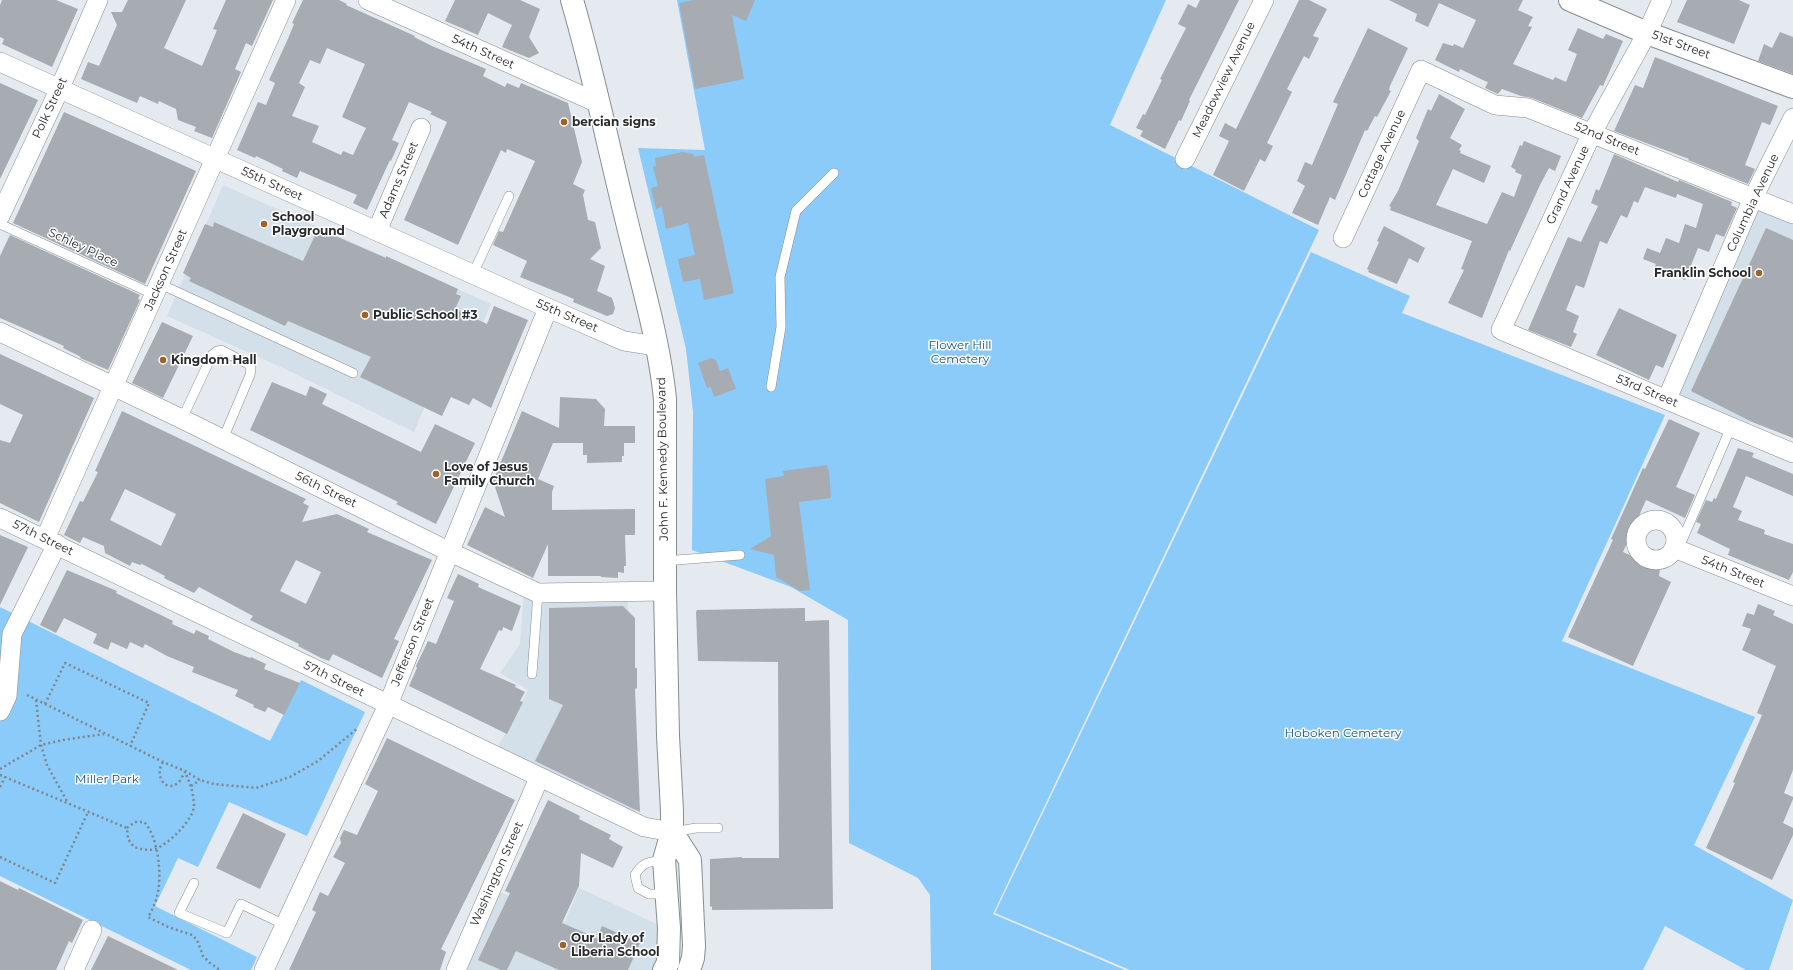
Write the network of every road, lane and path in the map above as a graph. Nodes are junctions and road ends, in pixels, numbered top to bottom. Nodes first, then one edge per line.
1 (98, 0) edge
2 (286, 0) edge
3 (369, 0) edge
4 (572, 0) edge
5 (1264, 0) edge
6 (1570, 0) edge
7 (1662, 0) edge
8 (1647, 33) junction
9 (0, 62) edge
10 (1421, 70) joint
11 (1793, 87) edge
12 (60, 88) junction
13 (598, 103) junction
14 (1793, 118) edge
15 (421, 128) dead end
16 (1592, 133) junction
17 (216, 158) junction
18 (1184, 159) dead end
19 (834, 173) dead end
20 (509, 196) dead end
21 (1753, 198) junction
22 (1793, 214) edge
23 (0, 216) edge
24 (0, 224) edge
25 (377, 231) junction
26 (1343, 238) dead end
27 (473, 274) junction
28 (157, 290) junction
29 (548, 308) junction
30 (1501, 330) joint
31 (0, 332) edge
32 (656, 346) junction
33 (353, 373) dead end
34 (114, 387) junction
35 (772, 387) dead end
36 (1667, 399) junction
37 (182, 419) junction
38 (1731, 427) junction
39 (223, 439) junction
40 (1793, 453) edge
41 (0, 518) edge
42 (51, 542) junction
43 (1676, 549) joint
44 (450, 552) junction
45 (740, 555) dead end
46 (664, 561) junction
47 (665, 592) junction
48 (538, 593) junction
49 (1793, 596) edge
50 (532, 674) dead end
51 (27, 695) dead end
52 (36, 700) junction
53 (45, 704) junction
54 (388, 705) junction
55 (0, 711) edge
56 (362, 724) dead end
57 (106, 734) junction
58 (41, 745) junction
59 (130, 746) junction
60 (163, 762) junction
61 (0, 769) edge
62 (185, 771) junction
63 (0, 775) edge
64 (5, 777) junction
65 (539, 778) junction
66 (200, 780) junction
67 (191, 786) junction
68 (0, 787) edge
69 (68, 803) junction
70 (88, 812) junction
71 (127, 828) junction
72 (718, 828) dead end
73 (672, 832) junction
74 (156, 848) junction
75 (0, 857) edge
76 (664, 860) junction
77 (194, 883) dead end
78 (667, 894) junction
79 (286, 925) junction
80 (92, 930) dead end
81 (459, 969) edge
82 (74, 970) edge
83 (220, 970) edge
84 (264, 970) edge
85 (664, 970) edge
86 (689, 970) edge

1 - 12 street, Polk Street
2 - 17 street, Jackson Street
3 - 13 street, 54th Street
4 - 13 main road, John F. Kennedy Boulevard
5 - 18 street, Meadowview Avenue
6 - 8 main road, 51st Street
7 - 8 street, Grand Avenue
8 - 11 main road, 51st Street
8 - 16 street, Grand Avenue
9 - 12 street, 55th Street
10 - 16 street, 52nd Street
10 - 26 street, Cottage Avenue
12 - 17 street, 55th Street
12 - 23 street, Polk Street
13 - 32 main road, John F. Kennedy Boulevard
14 - 21 street, Columbia Avenue
15 - 25 street, Adams Street
16 - 21 street, 52nd Street
16 - 30 street, Grand Avenue
17 - 25 street, 55th Street
17 - 28 street, Jackson Street
19 - 35 lane
20 - 27 lane
21 - 22 street, 52nd Street
21 - 36 street, Columbia Avenue
24 - 28 lane, Schley Place
25 - 27 street, 55th Street
27 - 29 street, 55th Street
28 - 33 lane, Schley Place
28 - 34 street, Jackson Street
29 - 32 street, 55th Street
29 - 44 street, Jefferson Street
30 - 36 street, 53rd Street
31 - 34 street, 56th Street
32 - 46 main road, John F. Kennedy Boulevard
34 - 37 street, 56th Street
34 - 42 street, Jackson Street
36 - 38 street, 53rd Street
37 - 39 street, 56th Street
37 - 39 lane
38 - 40 street, 53rd Street
38 - 43 lane
39 - 44 street, 56th Street
41 - 42 street, 57th Street
42 - 54 street, 57th Street
42 - 55 street, Jackson Street
43 - 49 street, 54th Street
44 - 48 street, 56th Street
44 - 54 street, Jefferson Street
45 - 46 lane
46 - 47 main road, John F. Kennedy Boulevard
47 - 48 street, 56th Street
47 - 73 main road, John F. Kennedy Boulevard
48 - 50 lane
51 - 52 path
52 - 53 path
52 - 58 path
53 - 57 path
53 - 59 path
54 - 65 street, 57th Street
54 - 79 street, Jefferson Street
56 - 66 path
57 - 58 path
57 - 59 path
58 - 61 path
58 - 69 path
59 - 60 path
60 - 62 path
60 - 62 path
62 - 66 path
62 - 67 path
63 - 64 path
64 - 68 path
64 - 69 path
65 - 73 street, 57th Street
65 - 81 street, Washington Street
66 - 67 path
67 - 74 path
69 - 70 path
70 - 71 path
70 - 75 path
71 - 74 path
71 - 74 path
72 - 73 lane
73 - 76 main road, John F. Kennedy Boulevard
73 - 86 main road
74 - 83 path
76 - 78 main road, John F. Kennedy Boulevard
76 - 78 lane
77 - 79 lane
78 - 85 main road, John F. Kennedy Boulevard
79 - 84 street, Jefferson Street
80 - 82 street

